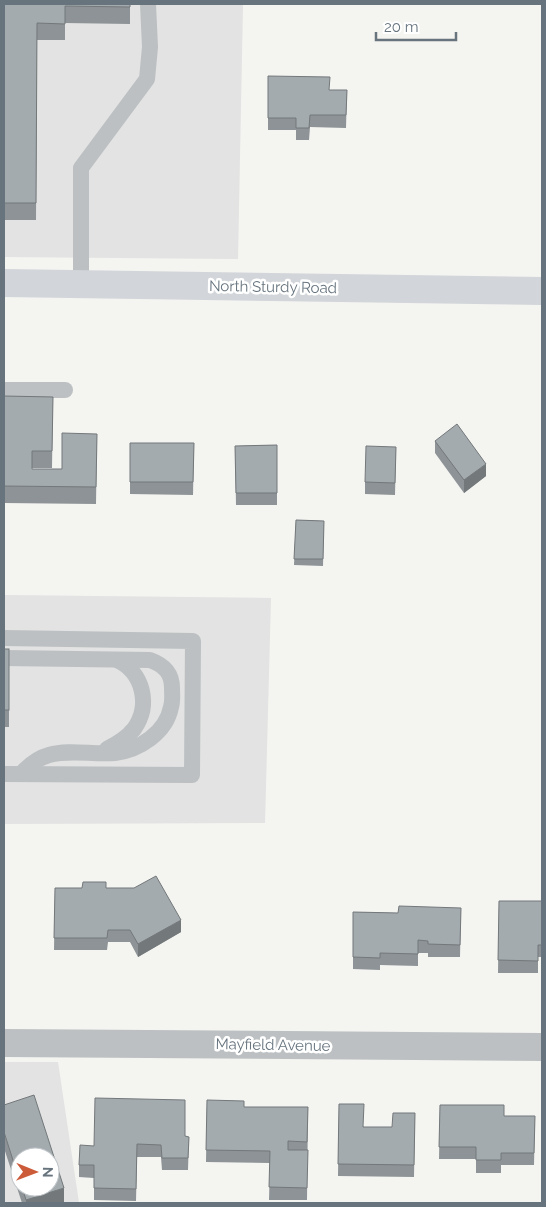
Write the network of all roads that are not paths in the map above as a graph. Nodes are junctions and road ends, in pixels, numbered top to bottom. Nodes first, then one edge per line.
1 (148, 4) edge
2 (4, 283) edge
3 (81, 284) junction
4 (4, 290) edge
5 (542, 291) edge
6 (4, 390) edge
7 (65, 390) dead end
8 (4, 638) edge
9 (4, 658) edge
10 (117, 660) junction
11 (100, 753) junction
12 (4, 774) edge
13 (21, 774) junction
14 (4, 1043) edge
15 (542, 1047) edge

1 - 3 lane
2 - 3 street, North Sturdy Road
2 - 4 lane
3 - 5 street, North Sturdy Road
6 - 7 lane
8 - 13 lane
9 - 10 lane
10 - 11 lane
10 - 11 lane
11 - 13 lane
12 - 13 lane
14 - 15 street, Mayfield Avenue

